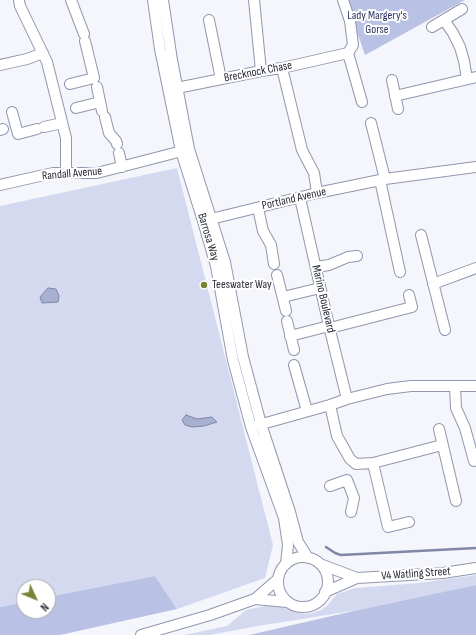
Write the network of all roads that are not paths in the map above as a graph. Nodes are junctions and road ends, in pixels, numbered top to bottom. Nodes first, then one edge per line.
1 (19, 0) edge
2 (70, 0) edge
3 (153, 0) edge
4 (163, 0) edge
5 (254, 0) edge
6 (343, 0) edge
7 (462, 9) dead end
8 (208, 20) dead end
9 (444, 20) junction
10 (432, 27) dead end
11 (43, 53) junction
12 (348, 53) junction
13 (0, 65) edge
14 (282, 68) junction
15 (261, 71) junction
16 (471, 78) edge
17 (220, 79) junction
18 (392, 80) dead end
19 (62, 85) junction
20 (97, 87) dead end
21 (173, 89) junction
22 (395, 96) junction
23 (362, 102) dead end
24 (398, 109) dead end
25 (68, 110) junction
26 (103, 110) junction
27 (12, 112) dead end
28 (371, 123) dead end
29 (62, 124) junction
30 (185, 150) junction
31 (122, 167) junction
32 (476, 167) edge
33 (66, 173) junction
34 (383, 179) junction
35 (0, 186) edge
36 (318, 193) junction
37 (300, 198) junction
38 (258, 208) junction
39 (208, 220) junction
40 (421, 235) dead end
41 (350, 254) dead end
42 (274, 264) dead end
43 (316, 268) junction
44 (476, 268) edge
45 (400, 272) dead end
46 (277, 275) dead end
47 (433, 284) junction
48 (320, 288) junction
49 (409, 295) dead end
50 (283, 297) junction
51 (330, 327) junction
52 (445, 330) dead end
53 (290, 336) junction
54 (294, 350) dead end
55 (294, 365) dead end
56 (454, 386) junction
57 (476, 386) edge
58 (347, 399) junction
59 (330, 405) junction
60 (307, 411) junction
61 (261, 424) junction
62 (251, 427) junction
63 (439, 429) dead end
64 (442, 445) junction
65 (474, 461) dead end
66 (373, 463) junction
67 (356, 464) junction
68 (347, 480) junction
69 (330, 486) dead end
70 (456, 501) dead end
71 (350, 512) dead end
72 (409, 522) dead end
73 (308, 558) junction
74 (286, 564) junction
75 (320, 564) junction
76 (476, 568) edge
77 (357, 578) junction
78 (278, 579) junction
79 (325, 592) junction
80 (255, 599) junction
81 (288, 602) junction
82 (142, 635) edge

1 - 11 street
2 - 19 street
3 - 21 street, Barrosa Way
4 - 21 street, Barrosa Way
5 - 15 street
6 - 12 street
7 - 9 street
8 - 17 street
9 - 10 street
9 - 16 street
11 - 13 street
11 - 19 street
12 - 14 street, Brecknock Chase
12 - 23 street
14 - 15 street, Brecknock Chase
14 - 36 street
15 - 17 street, Brecknock Chase
16 - 22 street
17 - 21 street, Brecknock Chase
18 - 22 street
19 - 25 street
20 - 26 street
21 - 30 street, Barrosa Way
22 - 24 street
25 - 26 street
25 - 29 street
26 - 31 street
27 - 29 street
28 - 34 street
29 - 33 street
30 - 31 street, Randall Avenue
30 - 39 street, Barrosa Way
31 - 33 street, Randall Avenue
32 - 34 street, Portland Avenue
33 - 35 street, Randall Avenue
34 - 36 street, Portland Avenue
34 - 45 street
36 - 37 street, Portland Avenue
37 - 38 street, Portland Avenue
37 - 43 street, Marino Boulevard
38 - 39 street, Portland Avenue
38 - 42 street
39 - 61 street, Barrosa Way
39 - 62 street, Barrosa Way
40 - 47 street
41 - 43 street
43 - 48 street, Marino Boulevard
44 - 47 street
46 - 50 street
47 - 52 street
48 - 50 street
48 - 51 street, Marino Boulevard
49 - 51 street
50 - 53 street
51 - 53 street
51 - 58 street, Marino Boulevard
53 - 54 street
55 - 60 street
56 - 57 street
56 - 58 street
56 - 65 street
58 - 59 street
59 - 60 street
59 - 67 street
60 - 61 street
61 - 62 street
61 - 73 street, Barrosa Way
62 - 74 street, Barrosa Way
63 - 64 street
64 - 66 street
64 - 70 street
66 - 67 street
66 - 72 street
67 - 68 street
68 - 69 street
68 - 71 street
73 - 74 street
73 - 75 street
74 - 78 street
75 - 77 street, V4 Watling Street
75 - 79 street
76 - 77 street, V4 Watling Street
77 - 79 street, V4 Watling Street
78 - 80 street
78 - 81 street
79 - 81 street
80 - 81 street
80 - 82 street

